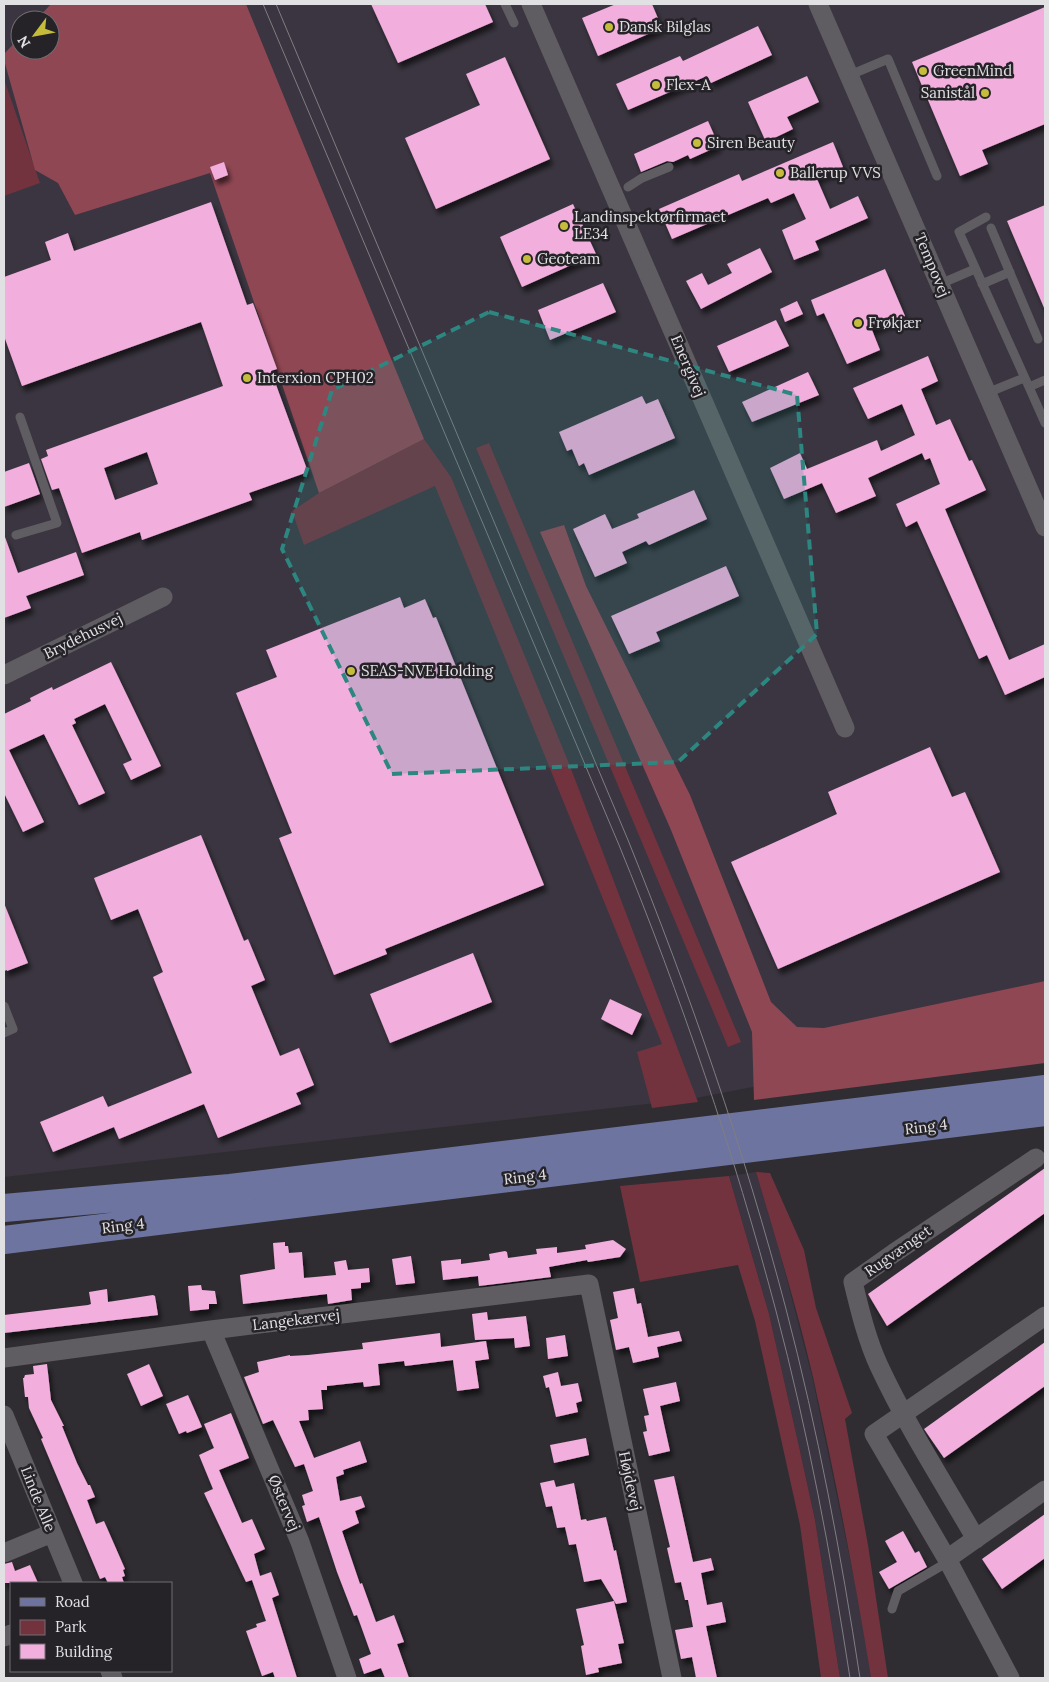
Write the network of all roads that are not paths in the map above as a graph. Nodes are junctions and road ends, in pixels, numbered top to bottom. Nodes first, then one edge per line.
1 (505, 4) edge
2 (530, 4) edge
3 (818, 4) edge
4 (514, 23) dead end
5 (850, 76) junction
6 (669, 167) dead end
7 (937, 176) dead end
8 (628, 186) dead end
9 (986, 217) dead end
10 (991, 228) dead end
11 (975, 268) junction
12 (1010, 272) junction
13 (940, 284) junction
14 (982, 284) junction
15 (1038, 339) dead end
16 (1024, 378) junction
17 (1045, 380) edge
18 (1029, 387) junction
19 (987, 393) junction
20 (20, 417) dead end
21 (1045, 423) edge
22 (1045, 527) edge
23 (16, 534) dead end
24 (163, 598) dead end
25 (4, 675) edge
26 (845, 728) dead end
27 (4, 1006) edge
28 (4, 1033) edge
29 (1045, 1089) edge
30 (1045, 1112) edge
31 (792, 1132) junction
32 (695, 1144) junction
33 (1036, 1158) dead end
34 (4, 1208) edge
35 (4, 1240) edge
36 (589, 1284) joint
37 (1045, 1316) edge
38 (211, 1330) junction
39 (4, 1358) edge
40 (4, 1415) edge
41 (903, 1415) junction
42 (1045, 1490) edge
43 (52, 1533) junction
44 (976, 1540) junction
45 (4, 1553) edge
46 (948, 1561) junction
47 (73, 1582) edge
48 (892, 1609) dead end
49 (348, 1678) edge
50 (672, 1678) edge
51 (1010, 1678) edge

1 - 4 lane
2 - 26 street, Energivej
3 - 5 street, Tempovej
5 - 7 lane
5 - 13 street, Tempovej
6 - 8 lane
9 - 11 lane
10 - 12 lane
11 - 13 lane
11 - 14 lane
12 - 14 lane
12 - 15 lane
13 - 19 street, Tempovej
14 - 16 lane
16 - 18 lane
16 - 19 lane
17 - 18 lane
18 - 21 lane
19 - 22 street, Tempovej
20 - 23 lane
24 - 25 street, Brydehusvej
27 - 28 lane
29 - 31 main road, Ring 4
30 - 31 main road, Ring 4
31 - 32 main road, Ring 4
32 - 34 main road, Ring 4
32 - 35 main road, Ring 4
33 - 41 street, Rugvænget
36 - 38 street, Langekærvej
36 - 50 street, Højdevej
37 - 41 street
38 - 39 street, Langekærvej
38 - 49 street, Østervej
40 - 43 street, Linde Alle
41 - 44 street, Rugvænget
41 - 46 street
42 - 44 street
43 - 45 street
43 - 47 street, Linde Alle
44 - 46 street
46 - 48 lane
46 - 51 street

